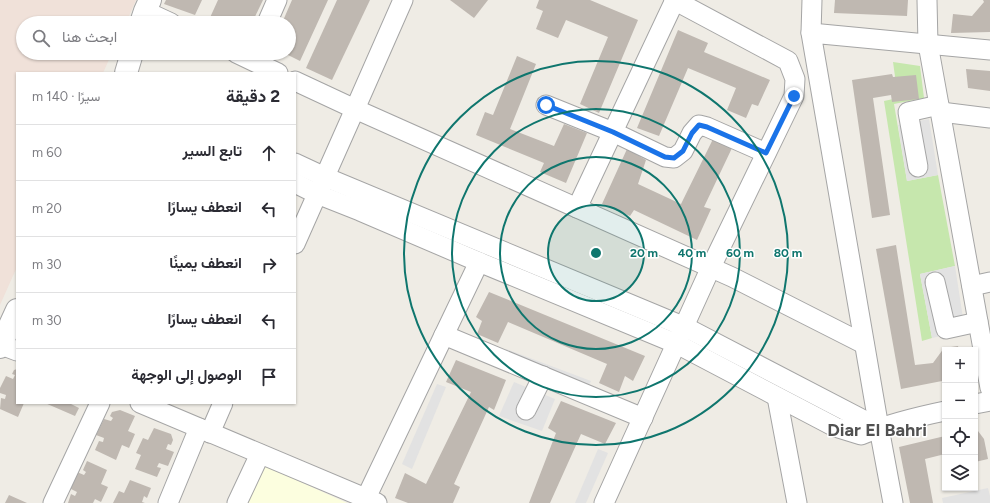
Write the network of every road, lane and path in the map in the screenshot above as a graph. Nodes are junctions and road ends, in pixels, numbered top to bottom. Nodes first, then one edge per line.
1 (277, 0) edge
2 (403, 0) edge
3 (674, 0) edge
4 (812, 0) edge
5 (927, 0) edge
6 (146, 11) edge
7 (156, 16) edge
8 (270, 16) edge
9 (810, 33) junction
10 (928, 44) junction
11 (990, 50) edge
12 (130, 60) edge
13 (256, 60) edge
14 (126, 72) edge
15 (276, 72) edge
16 (296, 81) edge
17 (546, 105) dead end
18 (355, 109) junction
19 (940, 109) junction
20 (990, 118) edge
21 (613, 132) junction
22 (766, 153) junction
23 (296, 164) edge
24 (918, 167) dead end
25 (296, 184) edge
26 (321, 186) junction
27 (577, 208) junction
28 (296, 242) edge
29 (479, 262) junction
30 (711, 267) junction
31 (935, 282) dead end
32 (990, 282) edge
33 (972, 286) junction
34 (16, 313) edge
35 (978, 322) junction
36 (685, 327) junction
37 (444, 335) junction
38 (677, 344) junction
39 (864, 344) junction
40 (6, 347) edge
41 (544, 376) junction
42 (990, 388) edge
43 (777, 397) junction
44 (990, 401) edge
45 (978, 403) edge
46 (100, 404) edge
47 (142, 404) edge
48 (222, 404) edge
49 (527, 410) dead end
50 (942, 412) edge
51 (643, 418) junction
52 (879, 428) junction
53 (205, 430) junction
54 (260, 454) junction
55 (371, 501) edge
56 (53, 503) edge
57 (168, 503) edge
58 (237, 503) edge
59 (604, 503) edge
60 (797, 503) edge
61 (894, 503) edge

1 - 8 street
2 - 18 street
3 - 21 street
3 - 22 street
4 - 9 street
5 - 10 street
6 - 7 street
9 - 10 street
9 - 39 street
10 - 11 street
10 - 19 street
12 - 14 street
13 - 15 street
16 - 18 street
17 - 21 street
18 - 26 street
18 - 27 street
19 - 20 street
19 - 24 street
19 - 33 street
21 - 22 street
21 - 27 street
22 - 30 street
23 - 26 street
25 - 26 street
26 - 28 street
26 - 29 street
26 - 36 street
27 - 30 street
29 - 37 street
29 - 38 street
30 - 36 street
30 - 39 street
31 - 35 street
32 - 33 street
33 - 35 street
34 - 40 street
35 - 42 street
36 - 38 street
36 - 52 street
37 - 41 street
37 - 55 street
38 - 43 street
38 - 51 street
39 - 52 street
41 - 49 street
41 - 51 street
43 - 52 street
43 - 60 street
44 - 45 street
46 - 56 street
47 - 53 street
48 - 53 street
50 - 52 street
51 - 59 street
52 - 61 street
53 - 54 street
53 - 57 street
54 - 55 street
54 - 58 street

